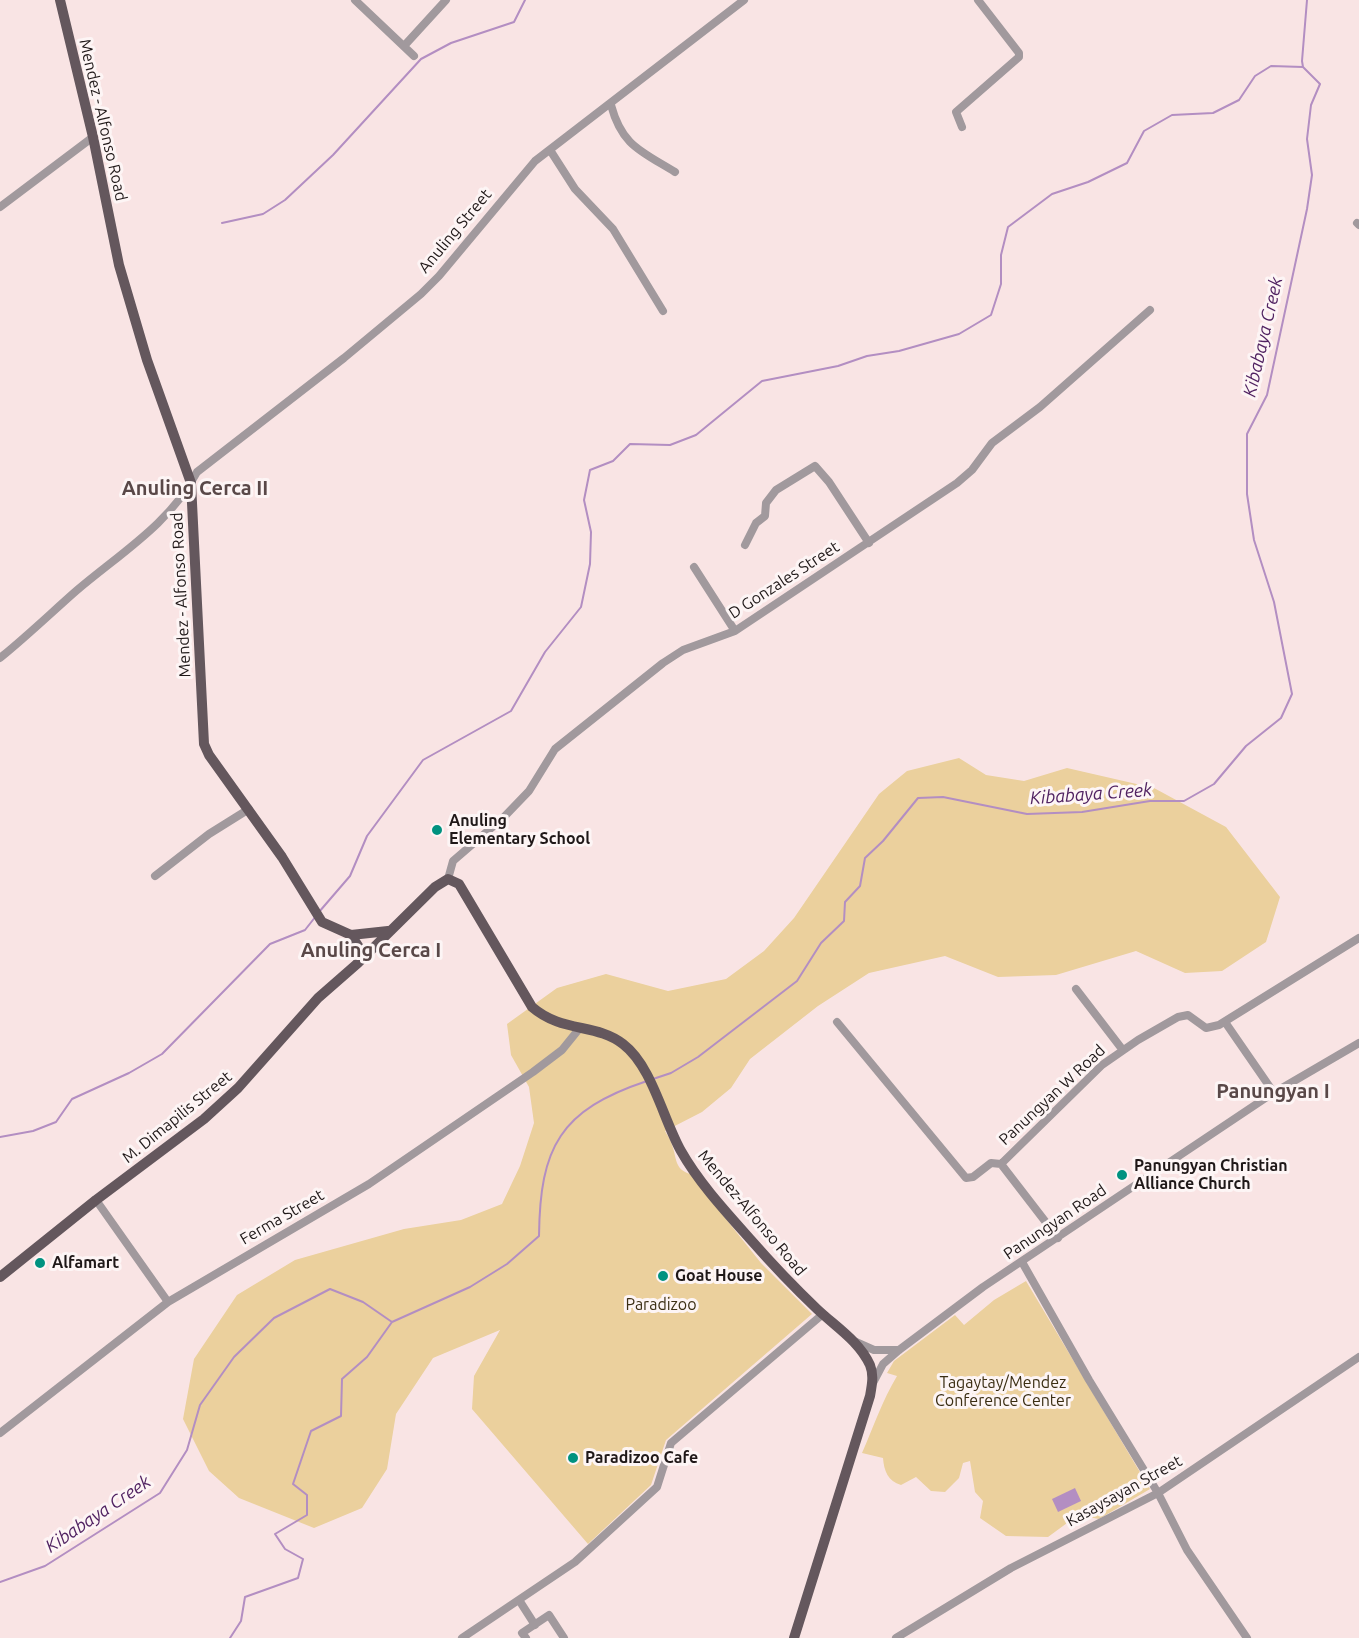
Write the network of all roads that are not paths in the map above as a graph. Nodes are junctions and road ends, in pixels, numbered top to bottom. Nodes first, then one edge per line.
1 (60, 0) edge
2 (355, 0) edge
3 (446, 0) edge
4 (744, 0) edge
5 (978, 0) edge
6 (404, 46) junction
7 (414, 56) dead end
8 (611, 105) junction
9 (962, 127) dead end
10 (93, 137) junction
11 (550, 150) junction
12 (675, 172) dead end
13 (0, 207) edge
14 (1150, 310) dead end
15 (663, 311) dead end
16 (191, 483) junction
17 (869, 543) junction
18 (745, 546) dead end
19 (694, 567) dead end
20 (735, 630) junction
21 (0, 658) edge
22 (249, 809) junction
23 (154, 876) dead end
24 (448, 879) junction
25 (388, 931) junction
26 (351, 935) junction
27 (1359, 939) edge
28 (358, 963) junction
29 (1076, 989) dead end
30 (837, 1022) dead end
31 (1225, 1022) junction
32 (579, 1029) junction
33 (1359, 1043) edge
34 (1122, 1049) junction
35 (1274, 1093) junction
36 (1000, 1164) junction
37 (96, 1200) junction
38 (1058, 1238) junction
39 (1022, 1262) junction
40 (0, 1277) edge
41 (168, 1302) junction
42 (823, 1314) junction
43 (853, 1340) junction
44 (898, 1350) junction
45 (1359, 1357) edge
46 (873, 1383) junction
47 (0, 1433) edge
48 (1158, 1493) junction
49 (519, 1600) junction
50 (535, 1624) junction
51 (462, 1638) edge
52 (526, 1638) edge
53 (564, 1638) edge
54 (794, 1638) edge
55 (896, 1638) edge
56 (1248, 1638) edge

1 - 10 main road, Mendez - Alfonso Road
2 - 6 street
3 - 6 street
4 - 8 street, Anuling Street
5 - 9 street
6 - 7 street
8 - 11 street, Anuling Street
8 - 12 street
10 - 13 street
10 - 16 main road, Mendez - Alfonso Road
11 - 15 street
11 - 16 street, Anuling Street
14 - 17 street, D Gonzales Street
16 - 21 street, Anuling Street
16 - 22 main road, Mendez - Alfonso Road
17 - 18 street
17 - 20 street, D Gonzales Street
19 - 20 street
20 - 24 street, D Gonzales Street
22 - 23 street
22 - 26 main road, Mendez - Alfonso Road
24 - 25 main road
24 - 32 main road, Mendez-Alfonso Road
25 - 26 main road
25 - 28 main road, M. Dimapilis Street
26 - 28 main road
27 - 31 street
28 - 37 main road, M. Dimapilis Street
29 - 34 street
30 - 36 street
31 - 34 street, Panungyan W Road
31 - 35 street
32 - 41 street, Ferma Street
32 - 42 main road, Mendez-Alfonso Road
33 - 35 street, Panungyan Road
34 - 36 street, Panungyan W Road
35 - 38 street, Panungyan Road
36 - 38 street, Panungyan W Road
37 - 40 main road, M. Dimapilis Street
37 - 41 street
38 - 39 street, Panungyan Road
39 - 44 street, Panungyan Road
39 - 48 street
41 - 47 street, Ferma Street
42 - 43 main road, Mendez-Alfonso Road
42 - 49 street
43 - 44 street
43 - 46 main road, Mendez-Alfonso Road
44 - 46 street, Panungyan Road
45 - 48 street, Kasaysayan Street
46 - 54 main road
48 - 55 street, Kasaysayan Street
48 - 56 street
49 - 50 street
49 - 51 street
50 - 52 street
50 - 53 street

